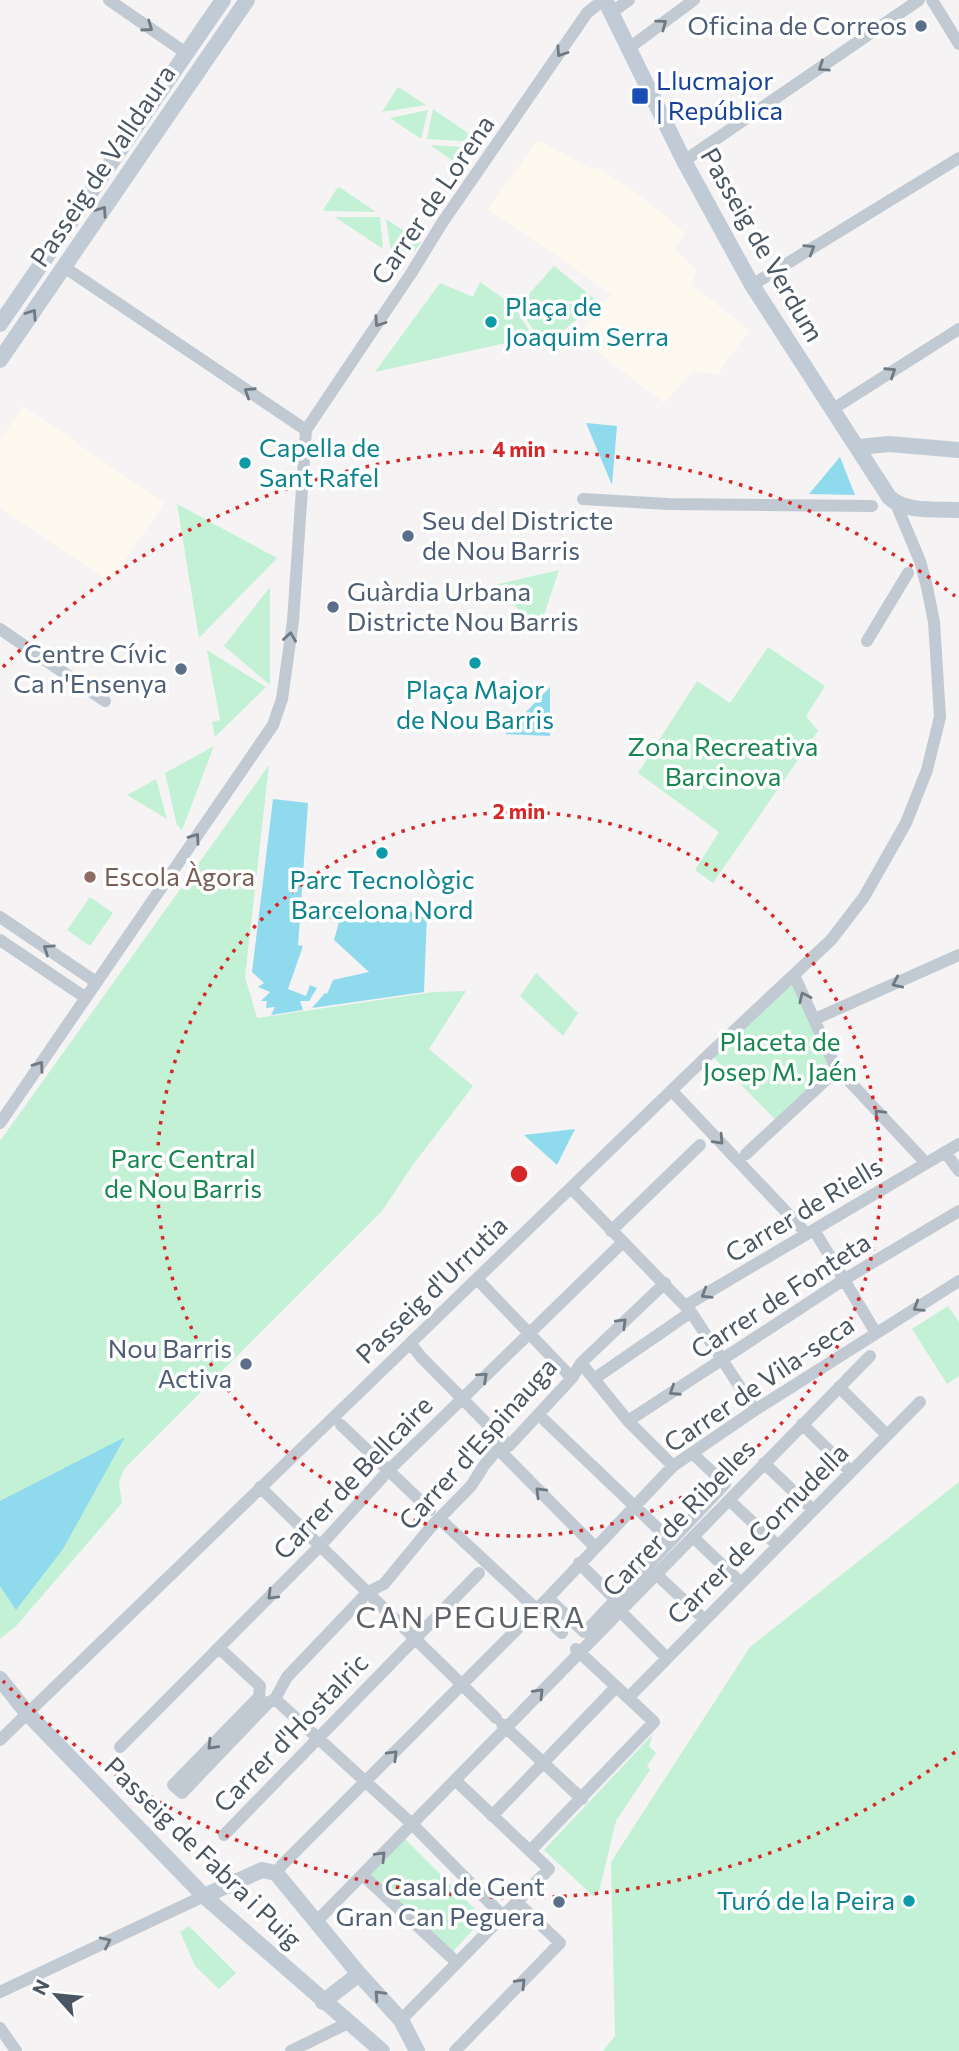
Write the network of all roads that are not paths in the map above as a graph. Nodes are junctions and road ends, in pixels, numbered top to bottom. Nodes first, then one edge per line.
1 (109, 0) edge
2 (223, 0) edge
3 (247, 0) edge
4 (629, 0) edge
5 (694, 0) edge
6 (919, 0) edge
7 (932, 0) edge
8 (607, 4) edge
9 (959, 44) edge
10 (629, 48) junction
11 (186, 53) junction
12 (203, 64) junction
13 (959, 158) edge
14 (684, 160) junction
15 (47, 255) junction
16 (64, 267) junction
17 (752, 285) junction
18 (0, 324) edge
19 (959, 329) edge
20 (0, 360) edge
21 (833, 409) junction
22 (306, 430) junction
23 (859, 447) junction
24 (959, 450) edge
25 (583, 499) dead end
26 (896, 504) junction
27 (872, 506) dead end
28 (959, 510) edge
29 (908, 573) dead end
30 (0, 629) edge
31 (867, 641) dead end
32 (105, 701) dead end
33 (0, 917) edge
34 (0, 940) edge
35 (959, 955) edge
36 (794, 975) junction
37 (96, 982) junction
38 (86, 999) junction
39 (815, 1019) junction
40 (830, 1076) dead end
41 (672, 1091) junction
42 (0, 1123) edge
43 (959, 1144) edge
44 (700, 1145) dead end
45 (946, 1152) junction
46 (746, 1154) dead end
47 (926, 1163) junction
48 (959, 1171) edge
49 (570, 1188) junction
50 (959, 1211) edge
51 (611, 1231) junction
52 (811, 1232) junction
53 (622, 1243) junction
54 (477, 1279) junction
55 (845, 1279) junction
56 (959, 1281) edge
57 (664, 1283) junction
58 (688, 1309) junction
59 (876, 1332) junction
60 (531, 1334) junction
61 (410, 1343) junction
62 (870, 1356) dead end
63 (723, 1359) junction
64 (581, 1363) junction
65 (572, 1378) junction
66 (594, 1379) junction
67 (839, 1387) junction
68 (461, 1397) junction
69 (920, 1402) dead end
70 (755, 1410) junction
71 (539, 1415) junction
72 (628, 1421) junction
73 (802, 1424) junction
74 (341, 1425) dead end
75 (887, 1435) junction
76 (503, 1448) junction
77 (692, 1452) junction
78 (764, 1463) junction
79 (673, 1466) junction
80 (388, 1470) junction
81 (850, 1472) junction
82 (260, 1488) junction
83 (729, 1500) junction
84 (634, 1507) junction
85 (430, 1510) dead end
86 (813, 1510) junction
87 (443, 1522) dead end
88 (693, 1537) junction
89 (671, 1541) junction
90 (320, 1546) junction
91 (778, 1546) junction
92 (595, 1547) junction
93 (579, 1563) junction
94 (479, 1573) dead end
95 (656, 1574) junction
96 (741, 1583) junction
97 (368, 1592) junction
98 (548, 1598) junction
99 (618, 1605) junction
100 (536, 1610) junction
101 (705, 1620) junction
102 (415, 1638) junction
103 (570, 1642) junction
104 (219, 1648) junction
105 (667, 1658) junction
106 (0, 1679) edge
107 (462, 1685) junction
108 (616, 1687) junction
109 (628, 1698) junction
110 (267, 1700) junction
111 (28, 1714) junction
112 (501, 1723) junction
113 (317, 1738) junction
114 (0, 1740) edge
115 (120, 1747) dead end
116 (543, 1763) junction
117 (455, 1780) junction
118 (366, 1782) junction
119 (582, 1799) junction
120 (492, 1816) junction
121 (412, 1824) junction
122 (224, 1835) dead end
123 (530, 1851) junction
124 (276, 1873) junction
125 (368, 1880) dead end
126 (204, 1896) junction
127 (517, 1902) junction
128 (503, 1916) junction
129 (316, 1922) junction
130 (451, 1958) dead end
131 (359, 1974) junction
132 (0, 1992) edge
133 (323, 2002) junction
134 (401, 2020) junction
135 (348, 2022) junction
136 (0, 2028) edge
137 (16, 2051) edge
138 (291, 2051) edge
139 (382, 2051) edge
140 (417, 2051) edge
141 (455, 2051) edge

1 -> 11 street
2 - 11 main road, Passeig de Valldaura
3 - 12 main road, Passeig de Valldaura
4 - 8 street, Carrer de Lorena
10 -> 5 street
6 -> 14 street
7 - 9 street
8 - 10 main road, Passeig de Verdum
8 -> 22 street, Carrer de Lorena
10 - 14 main road, Passeig de Verdum
11 - 12 main road
11 - 15 main road, Passeig de Valldaura
16 -> 12 main road, Passeig de Valldaura
17 -> 13 street
14 - 17 main road, Passeig de Verdum
15 - 16 main road
15 - 18 main road, Passeig de Valldaura
20 -> 16 main road, Passeig de Valldaura
22 -> 16 street
17 - 21 main road, Passeig de Verdum
21 -> 19 street
21 - 23 main road, Passeig de Verdum
37 -> 22 street
23 - 24 main road
23 - 26 main road, Passeig de Verdum
25 - 27 street
26 - 28 main road
26 - 36 street, Passeig d'Urrutia
29 - 31 street
30 - 32 street
37 -> 33 street
34 - 38 street
35 -> 39 street
39 -> 36 street
36 - 41 street, Passeig d'Urrutia
37 - 38 street
42 -> 38 street
47 -> 39 street
40 - 46 street
41 - 49 street, Passeig d'Urrutia
41 -> 52 street
43 - 45 street, Carrer de Riells
44 - 51 street
45 - 47 street, Carrer de Riells
45 - 48 street
47 - 52 street, Carrer de Riells
49 - 51 street
49 - 54 street, Passeig d'Urrutia
50 - 55 street, Carrer de Fonteta
51 - 53 street
52 - 55 street
52 -> 58 street, Carrer de Riells
53 - 57 street
53 - 60 street, Carrer de Bellcaire
54 - 60 street
54 - 61 street, Passeig d'Urrutia
55 - 59 street
55 - 63 street, Carrer de Fonteta
56 -> 59 street, Carrer de Vila-seca
57 - 58 street
64 -> 57 street, Carrer d'Espinauga
58 - 63 street
58 - 66 street, Carrer de Riells
59 - 70 street, Carrer de Vila-seca
60 - 65 street
68 -> 60 street, Carrer de Bellcaire
61 - 68 street
61 - 82 street, Passeig d'Urrutia
62 - 67 street, Carrer de Ribelles
63 - 70 street
63 -> 72 street, Carrer de Fonteta
64 - 65 street, Carrer d'Espinauga
64 - 66 street
65 - 71 street, Carrer d'Espinauga
66 - 72 street
67 - 73 street, Carrer de Ribelles
67 - 75 street
68 - 76 street
68 - 80 street, Carrer de Bellcaire
69 - 75 street, Carrer de Cornudella
70 - 77 street, Carrer de Vila-seca
71 - 76 street, Carrer d'Espinauga
71 - 84 street
72 - 79 street
73 - 78 street, Carrer de Ribelles
73 - 81 street
74 - 80 street
75 - 81 street, Carrer de Cornudella
92 -> 76 street
76 - 97 street, Carrer d'Espinauga
77 - 79 street, Carrer de Vila-seca
77 - 89 street
78 - 83 street, Carrer de Ribelles
78 - 86 street
79 - 84 street, Carrer de Vila-seca
80 - 85 street
80 - 90 street, Carrer de Bellcaire
81 - 86 street, Carrer de Cornudella
82 - 90 street
82 - 111 street, Passeig d'Urrutia
83 - 88 street, Carrer de Ribelles
83 - 91 street
84 - 89 street
84 - 92 street, Carrer de Vila-seca
86 - 91 street, Carrer de Cornudella
87 - 100 street
88 - 95 street, Carrer de Ribelles
88 - 96 street
89 - 99 street
90 - 97 street
90 -> 104 street, Carrer de Bellcaire
91 - 96 street, Carrer de Cornudella
92 - 93 street, Carrer de Vila-seca
93 - 98 street, Carrer de Vila-seca
93 - 99 street
94 - 102 street, Carrer d'Hostalric
95 - 99 street, Carrer de Ribelles
95 - 101 street
96 - 101 street, Carrer de Cornudella
97 - 102 street
97 - 110 street, Carrer d'Espinauga
98 - 99 street
98 - 100 street, Carrer de Vila-seca
99 - 103 street, Carrer de Ribelles
99 - 105 street
100 - 103 street
100 - 107 street, Carrer de Vila-seca
101 - 105 street, Carrer de Cornudella
102 - 107 street
102 - 113 street, Carrer d'Hostalric
103 - 108 street
112 -> 103 street, Carrer de Ribelles
104 - 110 street
104 - 115 street, Carrer de Bellcaire
105 - 109 street, Carrer de Cornudella
106 - 111 main road, Passeig de Fabra i Puig
107 - 112 street
118 -> 107 street, Carrer de Vila-seca
108 - 109 street
108 - 116 street
109 - 119 street
110 -> 110 street, Carrer d'Espinauga
110 - 113 street
111 - 114 street, Passeig d'Urrutia
111 - 126 main road, Passeig de Fabra i Puig
112 - 116 street
112 - 117 street, Carrer de Ribelles
113 - 118 street
113 - 122 street, Carrer d'Hostalric
116 - 119 street
116 - 120 street
117 - 120 street
117 - 121 street, Carrer de Ribelles
118 - 121 street
118 - 124 street, Carrer de Vila-seca
119 - 123 street
120 - 123 street
121 - 128 street
129 -> 121 street, Carrer de Ribelles
123 - 127 street
124 - 126 main road
124 - 129 main road
125 - 130 street
132 -> 126 street
126 - 133 main road, Passeig de Fabra i Puig
127 - 128 street
141 -> 127 street
128 - 134 street
129 - 131 main road
131 - 133 main road
134 -> 131 main road
133 - 135 main road, Passeig de Fabra i Puig
134 - 140 main road
135 - 138 street
135 - 139 main road, Passeig de Fabra i Puig
136 - 137 street

